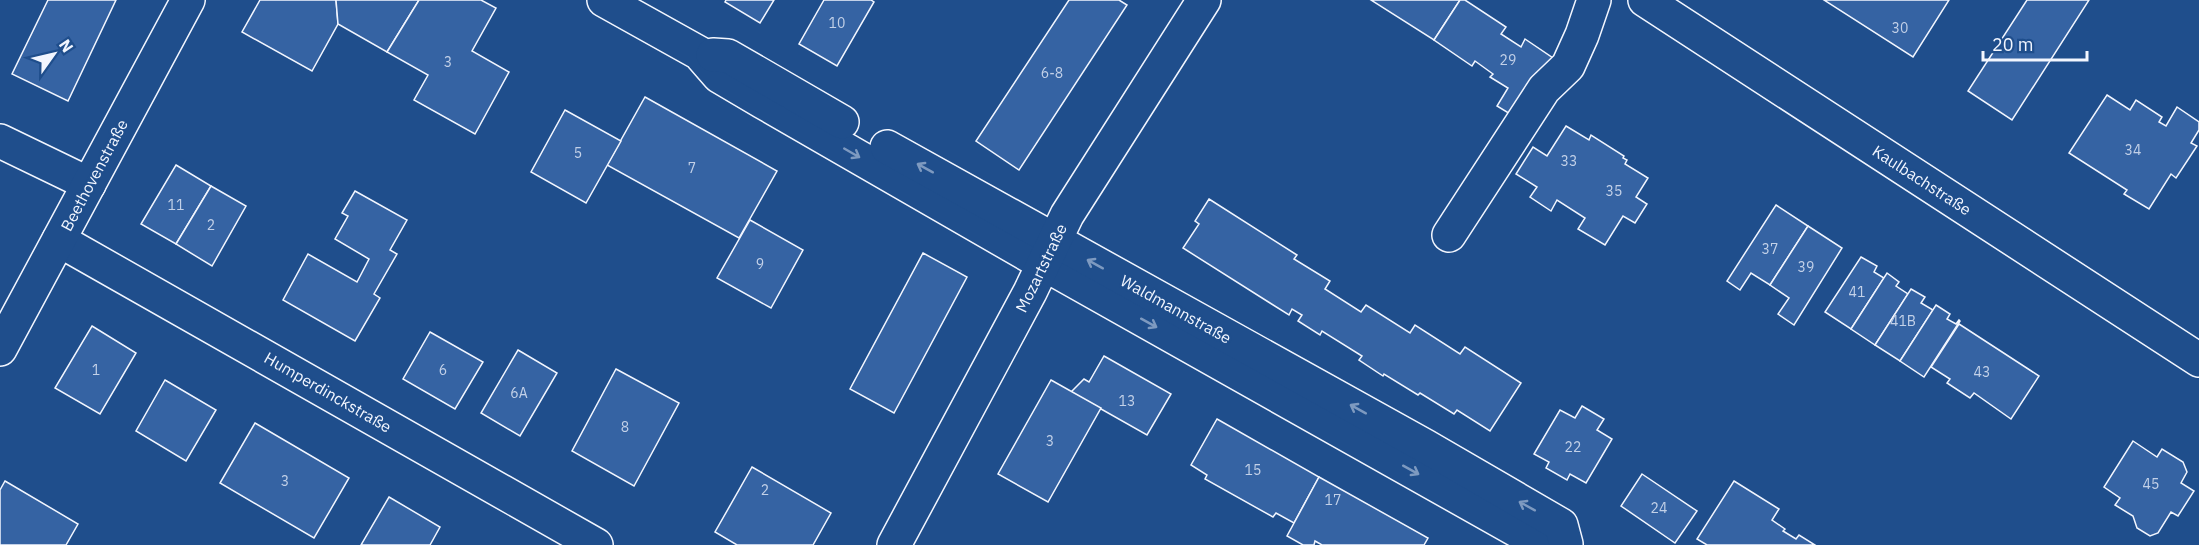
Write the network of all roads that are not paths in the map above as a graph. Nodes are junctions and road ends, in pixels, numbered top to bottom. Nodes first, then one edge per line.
1 (188, 0) edge
2 (604, 0) edge
3 (1204, 0) edge
4 (1594, 0) edge
5 (1645, 0) edge
6 (0, 141) edge
7 (89, 184) junction
8 (1449, 235) dead end
9 (59, 240) junction
10 (1049, 252) junction
11 (0, 349) edge
12 (2199, 360) edge
13 (596, 545) edge
14 (894, 545) edge
15 (1559, 545) edge

1 - 7 street, Beethovenstraße
2 - 10 street, Waldmannstraße
3 - 10 street, Mozartstraße
4 - 8 street
5 - 12 street, Kaulbachstraße
6 - 7 street
7 - 9 street, Beethovenstraße
9 - 11 street, Beethovenstraße
9 - 13 street, Humperdinckstraße
10 - 14 street, Mozartstraße
10 - 15 street, Waldmannstraße

